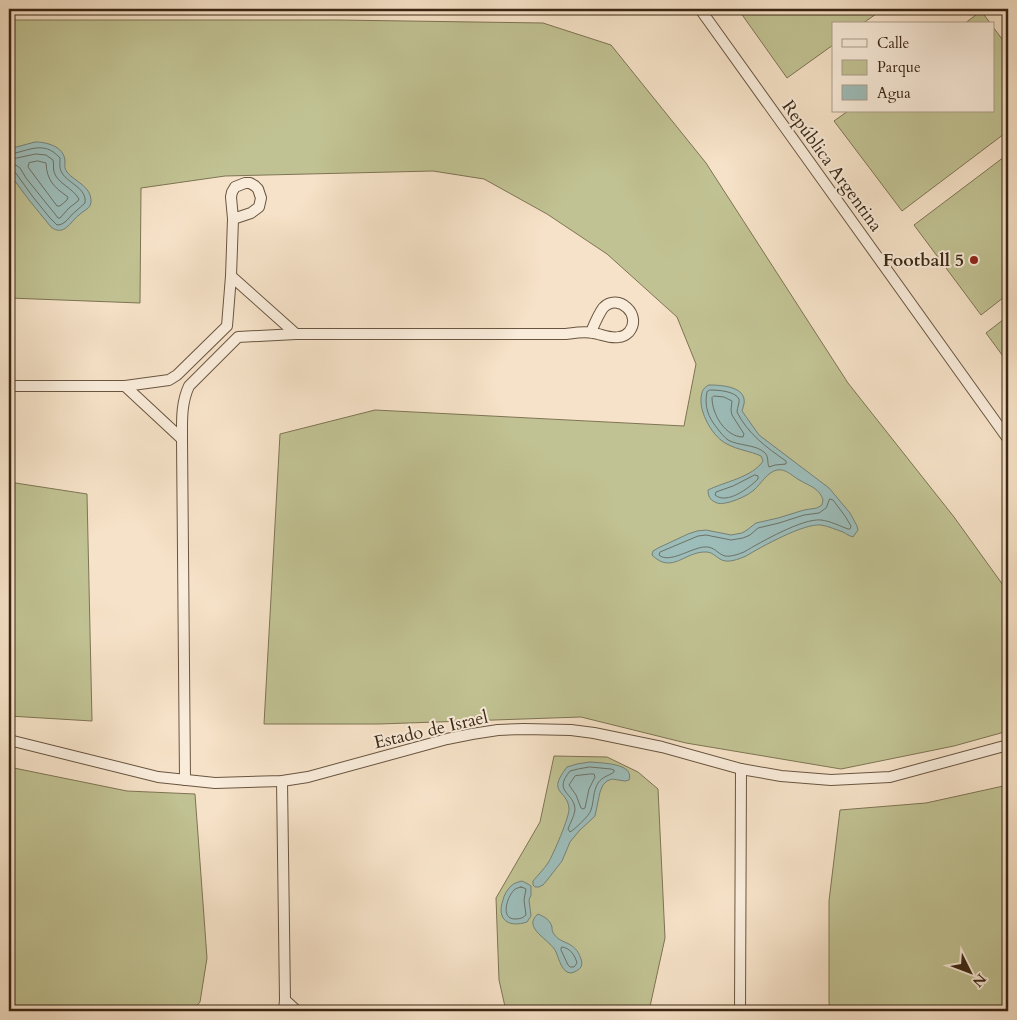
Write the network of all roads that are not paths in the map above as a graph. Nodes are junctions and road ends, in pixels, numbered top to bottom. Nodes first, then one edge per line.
1 (700, 9) edge
2 (233, 219) dead end
3 (231, 276) junction
4 (226, 326) junction
5 (591, 332) dead end
6 (296, 334) junction
7 (238, 337) junction
8 (177, 375) junction
9 (9, 386) edge
10 (125, 386) junction
11 (190, 386) junction
12 (1008, 439) edge
13 (182, 440) junction
14 (9, 740) edge
15 (1008, 745) edge
16 (741, 769) junction
17 (185, 780) junction
18 (282, 781) junction
19 (285, 1000) junction
20 (284, 1011) edge
21 (297, 1011) edge
22 (740, 1011) edge

1 - 12 street, República Argentina
2 - 3 street
3 - 4 street
3 - 6 street
4 - 7 street
4 - 8 street
5 - 6 street
6 - 7 street
7 - 11 street
8 - 10 street
8 - 11 street
9 - 10 street
10 - 13 street
11 - 13 street
13 - 17 street
14 - 17 street, Estado de Israel
15 - 16 street, Estado de Israel
16 - 18 street, Estado de Israel
16 - 22 street
17 - 18 street, Estado de Israel
18 - 19 street
19 - 20 street
19 - 21 street

